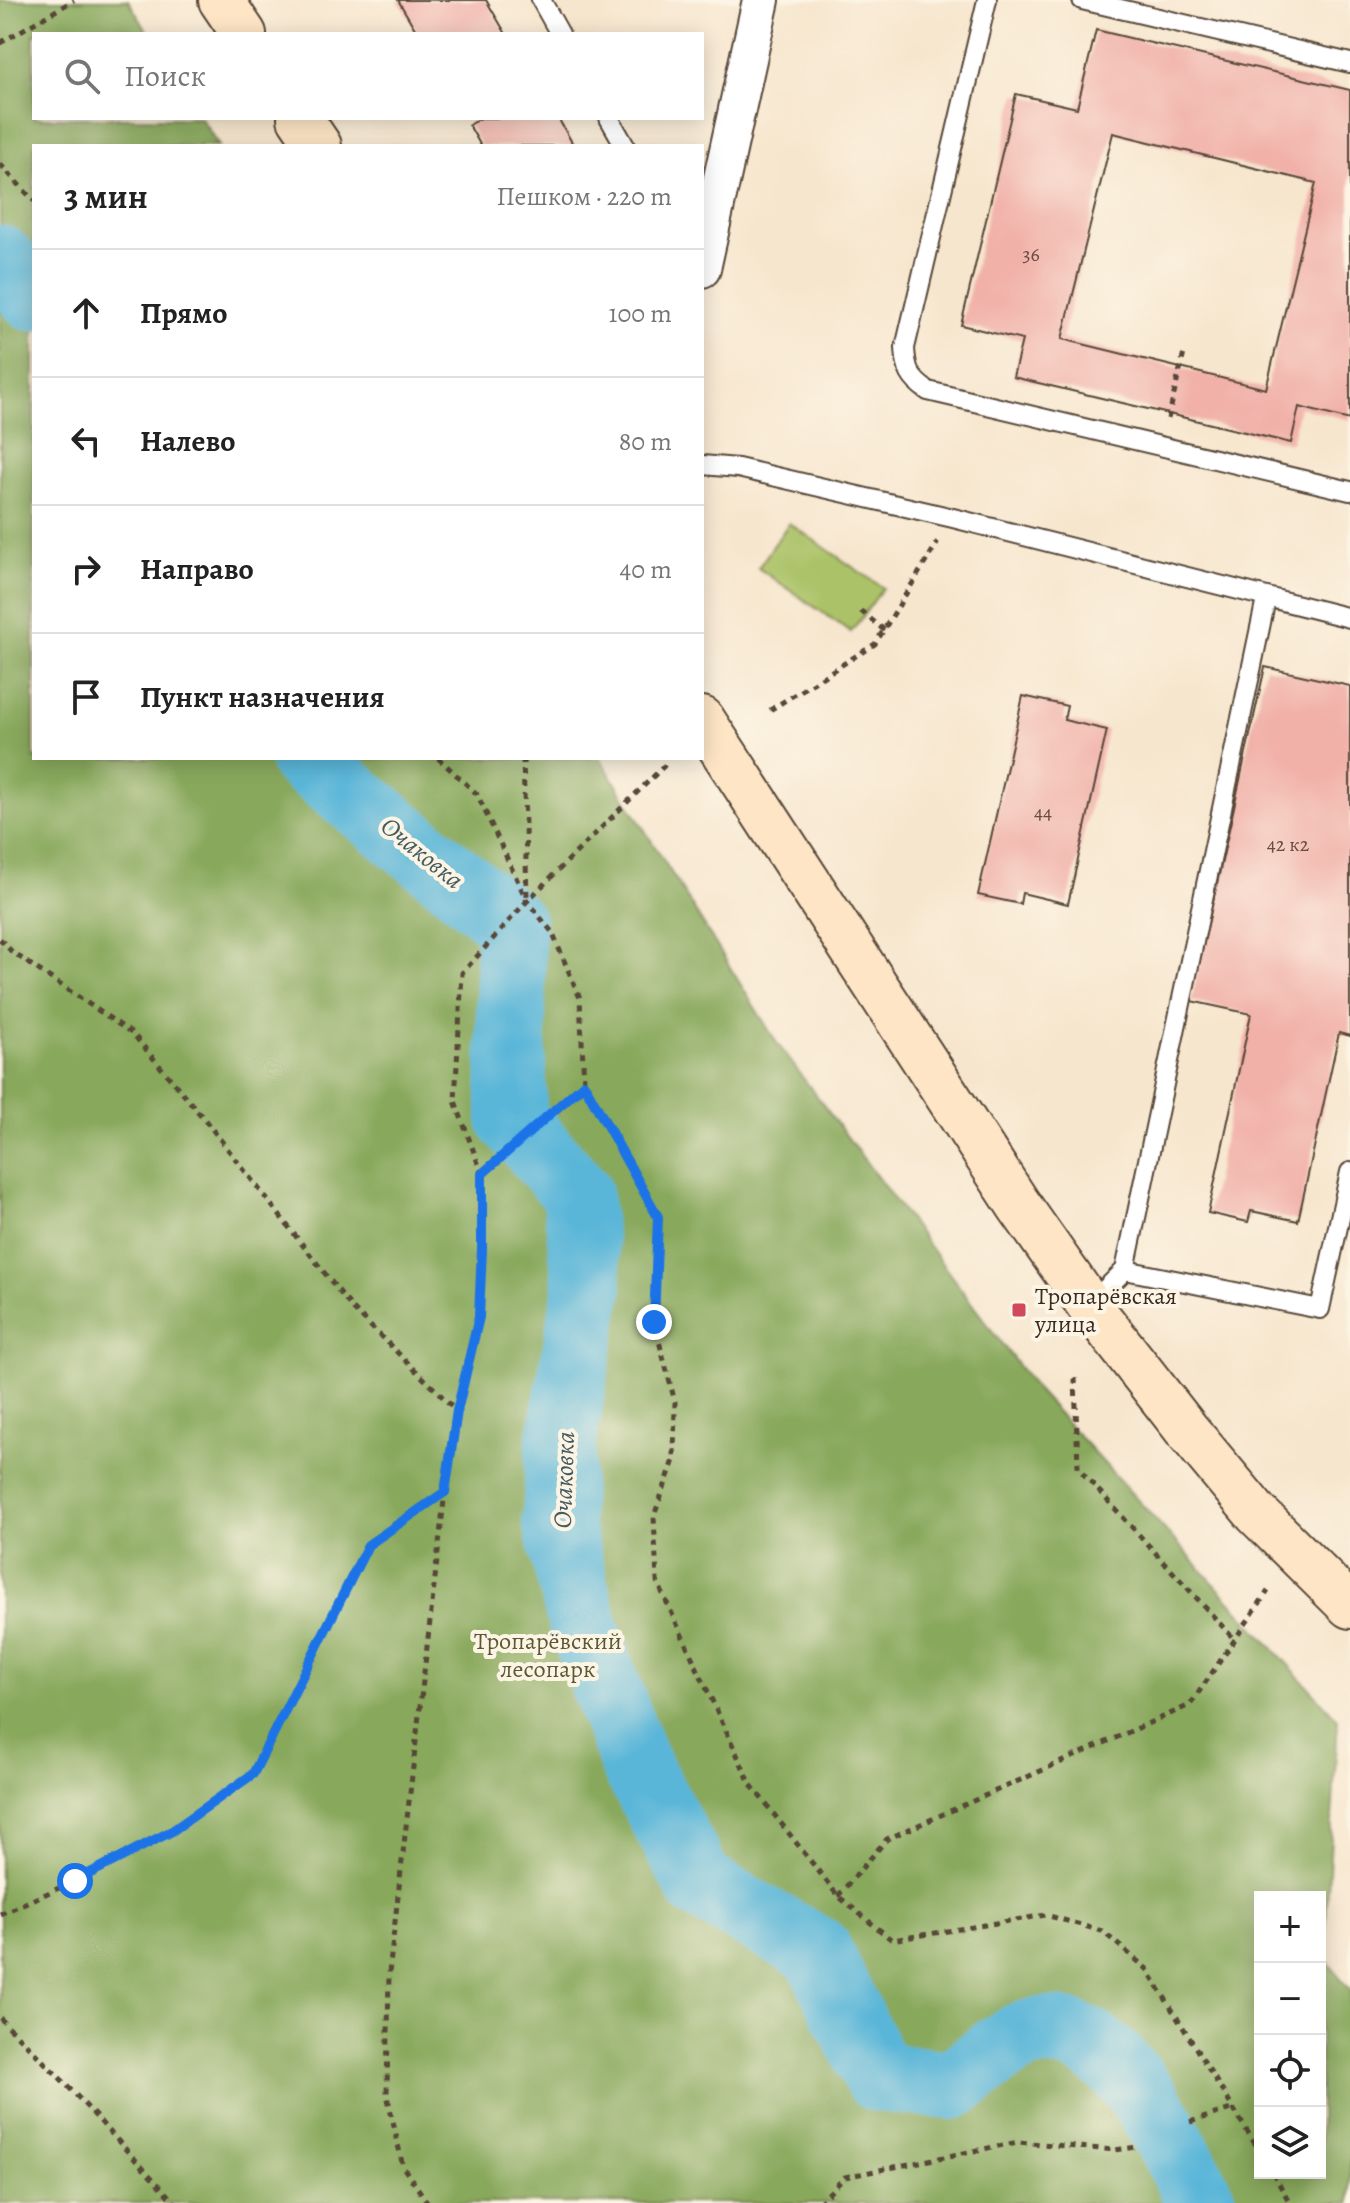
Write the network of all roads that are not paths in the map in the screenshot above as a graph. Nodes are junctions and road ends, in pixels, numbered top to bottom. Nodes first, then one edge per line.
1 (221, 0) edge
2 (541, 0) edge
3 (761, 0) edge
4 (987, 0) edge
5 (1082, 0) edge
6 (243, 32) edge
7 (559, 32) edge
8 (1350, 63) edge
9 (301, 120) edge
10 (610, 120) edge
11 (318, 144) edge
12 (624, 144) edge
13 (704, 260) edge
14 (704, 465) edge
15 (1350, 491) edge
16 (1266, 599) junction
17 (1350, 618) edge
18 (704, 722) edge
19 (1350, 1172) edge
20 (1125, 1270) junction
21 (1089, 1305) junction
22 (1350, 1606) edge

1 - 6 street
2 - 7 lane
3 - 13 street
4 - 15 lane
5 - 8 lane
9 - 11 street
10 - 12 lane
14 - 16 lane
16 - 17 lane
16 - 20 lane
18 - 21 street
19 - 20 lane
20 - 21 lane
21 - 22 street

